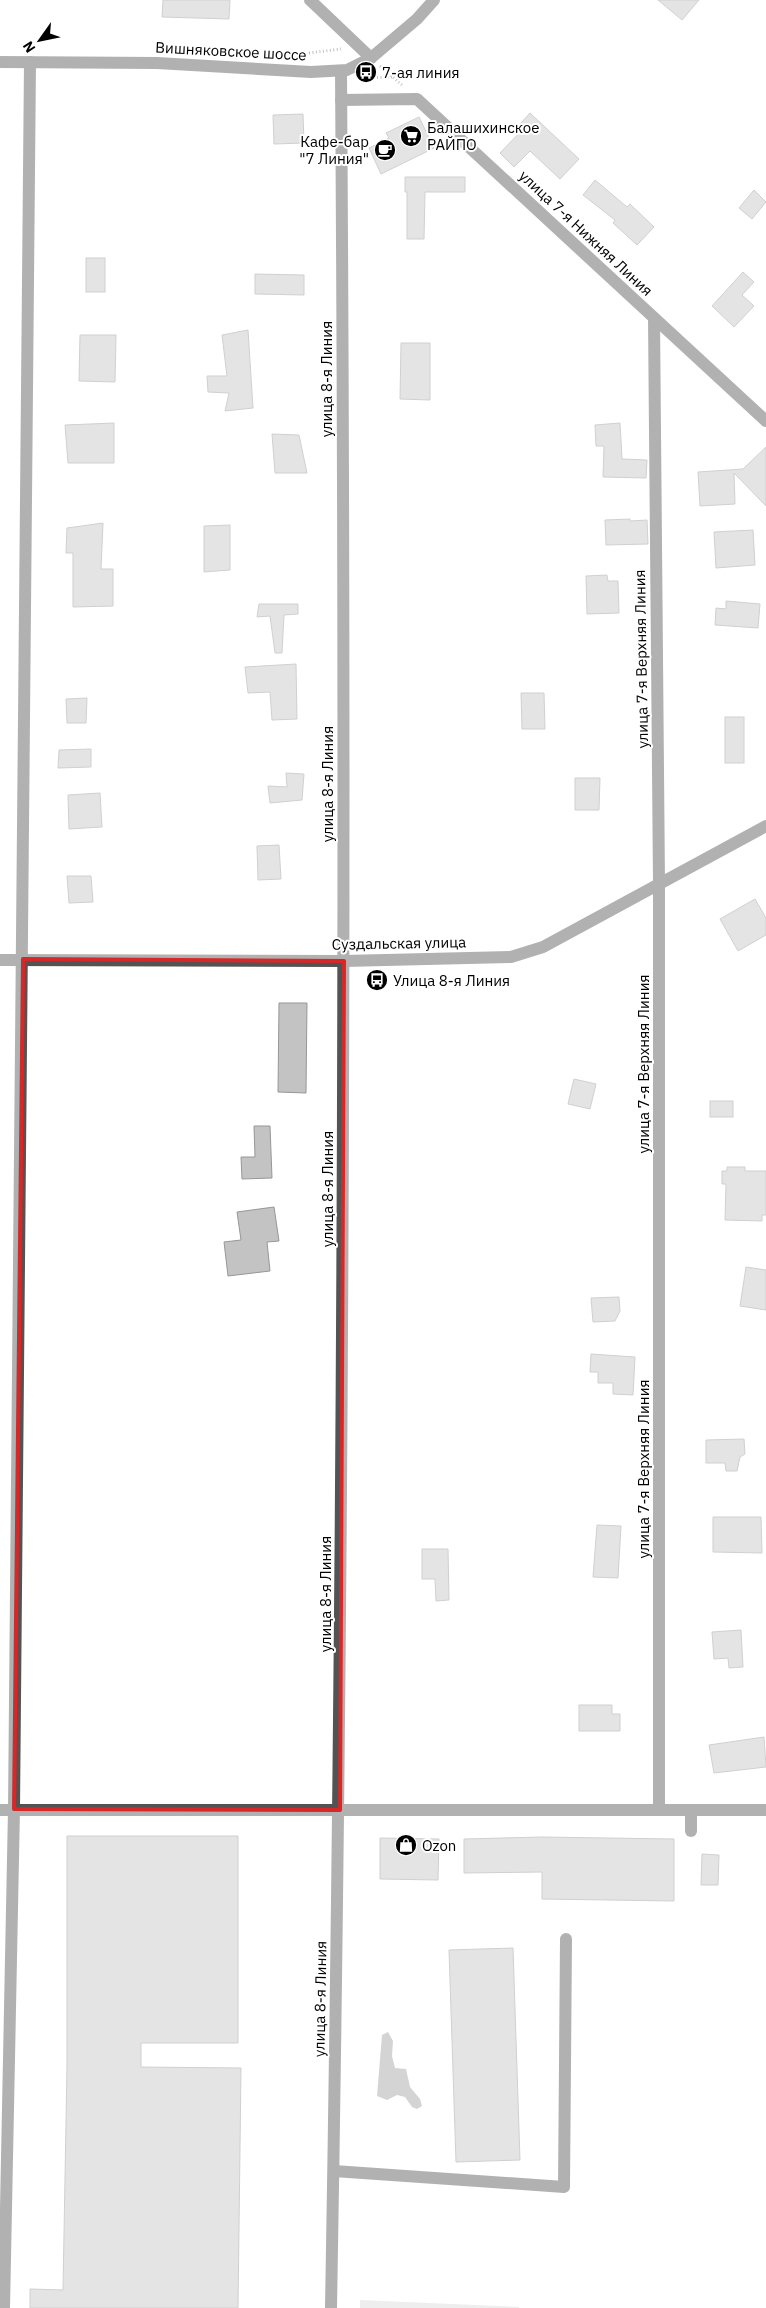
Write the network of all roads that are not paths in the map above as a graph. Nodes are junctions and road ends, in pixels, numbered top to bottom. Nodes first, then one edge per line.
1 (310, 0) edge
2 (434, 0) edge
3 (371, 58) junction
4 (0, 62) edge
5 (30, 62) junction
6 (341, 71) junction
7 (342, 100) junction
8 (654, 318) junction
9 (766, 421) edge
10 (766, 826) edge
11 (659, 883) junction
12 (0, 960) edge
13 (22, 960) junction
14 (344, 960) junction
15 (0, 1810) edge
16 (14, 1810) junction
17 (340, 1810) junction
18 (659, 1810) junction
19 (692, 1810) junction
20 (766, 1810) edge
21 (691, 1831) dead end
22 (566, 1939) dead end
23 (334, 2171) junction
24 (4, 2308) edge
25 (331, 2308) edge

1 - 3 street
2 - 3 street, Вишняковское шоссе
3 - 6 street, Вишняковское шоссе
4 - 5 street, Вишняковское шоссе
5 - 6 street, Вишняковское шоссе
5 - 13 street
6 - 7 street, улица 8-я Линия
7 - 8 street, улица 7-я Нижняя Линия
7 - 14 street, улица 8-я Линия
8 - 9 street, улица 7-я Нижняя Линия
8 - 11 street, улица 7-я Верхняя Линия
10 - 11 street, Суздальская улица
11 - 14 street, Суздальская улица
11 - 18 street, улица 7-я Верхняя Линия
12 - 13 street, Суздальская улица
13 - 14 street, Суздальская улица
13 - 16 street
14 - 17 street, улица 8-я Линия
15 - 16 street
16 - 17 street
16 - 24 street
17 - 18 street
17 - 23 street, улица 8-я Линия
18 - 19 street
19 - 20 street
19 - 21 street
22 - 23 street
23 - 25 street, улица 8-я Линия

